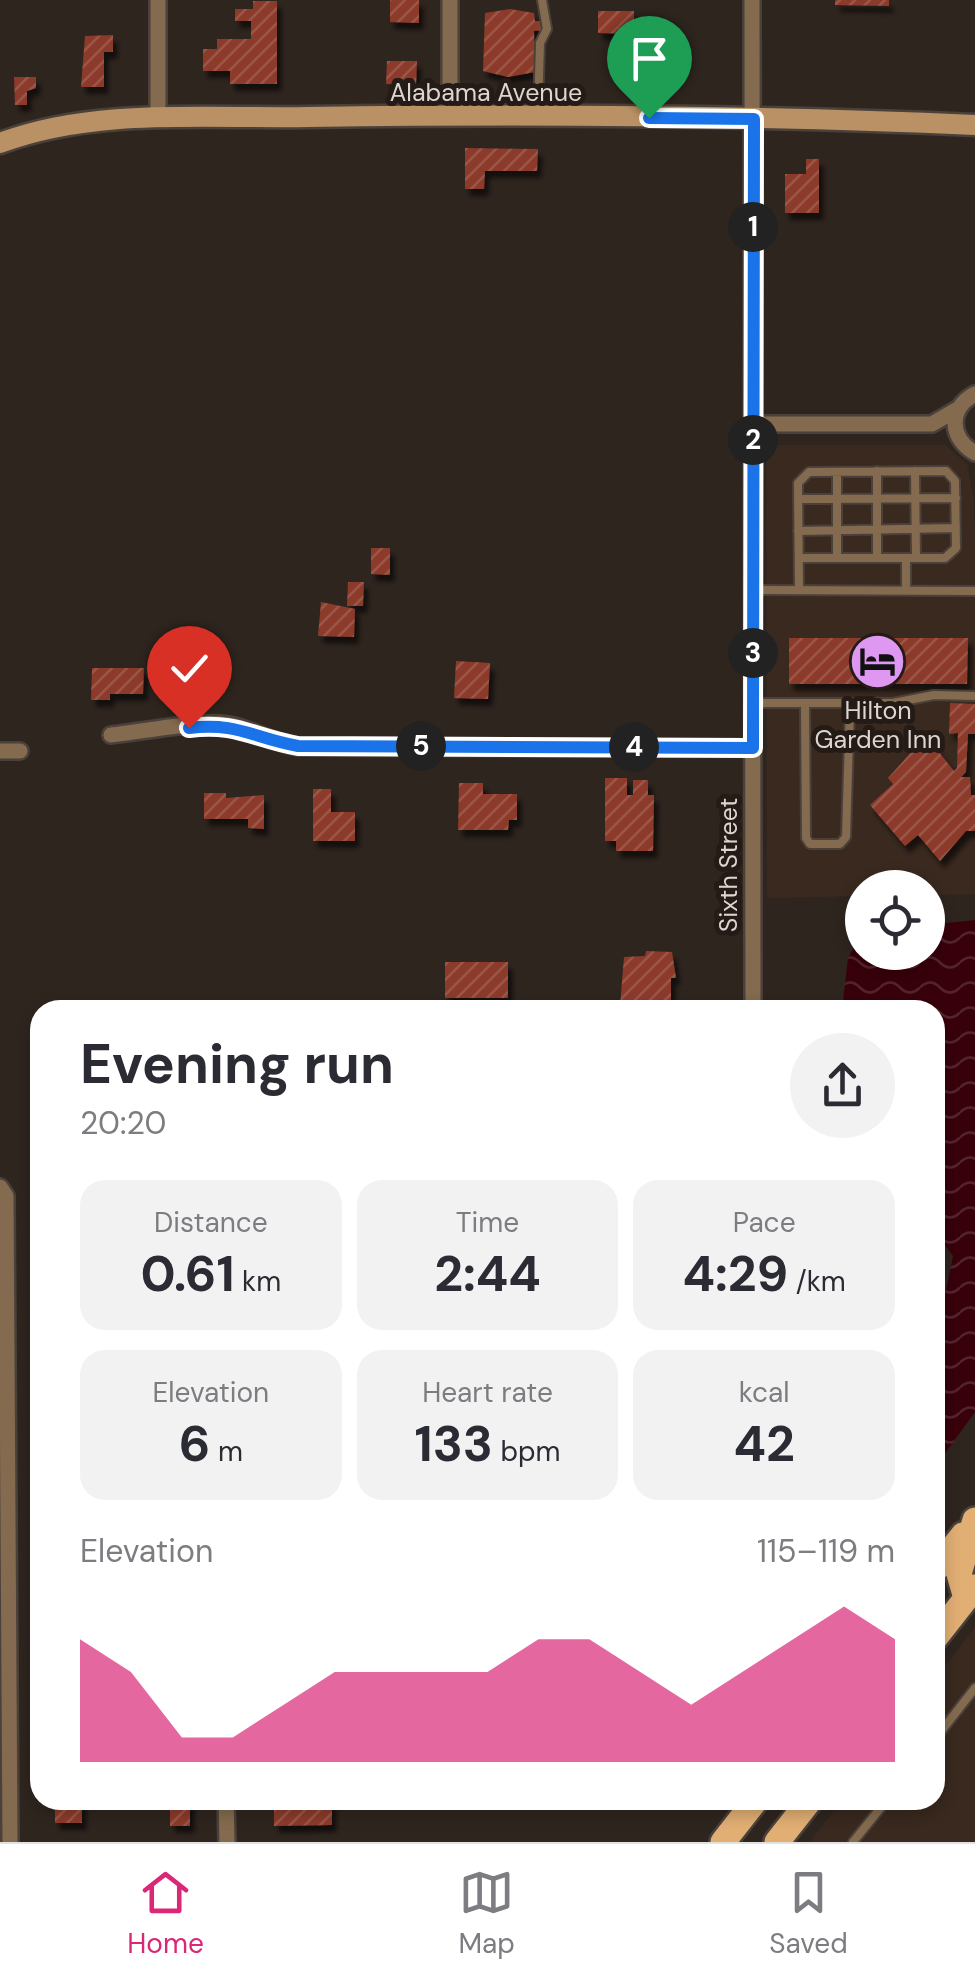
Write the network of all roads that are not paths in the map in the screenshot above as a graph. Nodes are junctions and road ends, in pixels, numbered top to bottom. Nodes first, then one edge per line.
1 (158, 0) edge
2 (450, 0) edge
3 (542, 0) edge
4 (752, 0) edge
5 (450, 116) junction
6 (538, 116) junction
7 (158, 119) junction
8 (754, 119) junction
9 (975, 125) edge
10 (0, 144) edge
11 (973, 391) edge
12 (956, 410) junction
13 (753, 424) junction
14 (932, 424) junction
15 (959, 440) junction
16 (975, 453) edge
17 (915, 471) junction
18 (837, 472) junction
19 (877, 472) junction
20 (877, 498) junction
21 (915, 498) junction
22 (956, 498) junction
23 (798, 499) junction
24 (837, 499) junction
25 (956, 528) junction
26 (916, 529) junction
27 (798, 530) junction
28 (838, 530) junction
29 (877, 530) junction
30 (799, 558) junction
31 (838, 558) junction
32 (877, 558) junction
33 (911, 558) junction
34 (753, 590) junction
35 (799, 590) junction
36 (906, 590) junction
37 (975, 590) edge
38 (975, 696) edge
39 (753, 704) junction
40 (805, 704) junction
41 (850, 704) junction
42 (112, 735) dead end
43 (753, 748) junction
44 (0, 751) edge
45 (20, 751) dead end
46 (753, 1000) edge
47 (1, 1188) edge
48 (975, 1520) edge
49 (945, 1558) edge
50 (973, 1597) edge
51 (5, 1610) edge
52 (945, 1627) edge
53 (975, 1688) edge
54 (945, 1726) edge
55 (226, 1810) edge
56 (748, 1810) edge
57 (782, 1810) edge
58 (802, 1810) edge
59 (878, 1810) edge
60 (10, 1842) edge
61 (227, 1842) edge
62 (723, 1842) edge
63 (758, 1842) edge
64 (777, 1842) edge
65 (853, 1842) edge

1 - 7 street
2 - 5 street
3 - 6 lane
4 - 8 street, Sixth Street
5 - 6 street, Alabama Avenue
5 - 7 street, Alabama Avenue
6 - 8 street, Alabama Avenue
7 - 10 street, Alabama Avenue
8 - 9 street, Alabama Avenue
8 - 13 street, Sixth Street
11 - 12 street
12 - 14 street
12 - 15 street
13 - 14 street
13 - 34 street, Sixth Street
14 - 15 street
15 - 16 street
17 - 19 lane
17 - 21 lane
17 - 22 lane
18 - 19 lane
18 - 23 lane
18 - 24 lane
19 - 20 lane
20 - 21 lane
20 - 24 lane
20 - 29 lane
21 - 22 lane
21 - 26 lane
22 - 25 lane
23 - 24 lane
23 - 27 lane
24 - 28 lane
25 - 26 lane
25 - 33 lane
26 - 29 lane
26 - 33 lane
27 - 28 lane
27 - 30 lane
28 - 29 lane
28 - 31 lane
29 - 32 lane
30 - 31 lane
30 - 35 lane
31 - 32 lane
32 - 33 lane
33 - 36 lane
34 - 35 lane
34 - 39 street, Sixth Street
35 - 36 lane
36 - 37 lane
38 - 41 lane
39 - 40 lane
39 - 43 street, Sixth Street
40 - 41 lane
40 - 41 lane
42 - 43 street
43 - 46 street, Sixth Street
44 - 45 street
47 - 51 street
48 - 49 main road
48 - 50 main road
50 - 52 main road
51 - 60 street
53 - 54 lane
55 - 61 street
56 - 62 main road
57 - 63 main road
58 - 64 main road
59 - 65 lane

